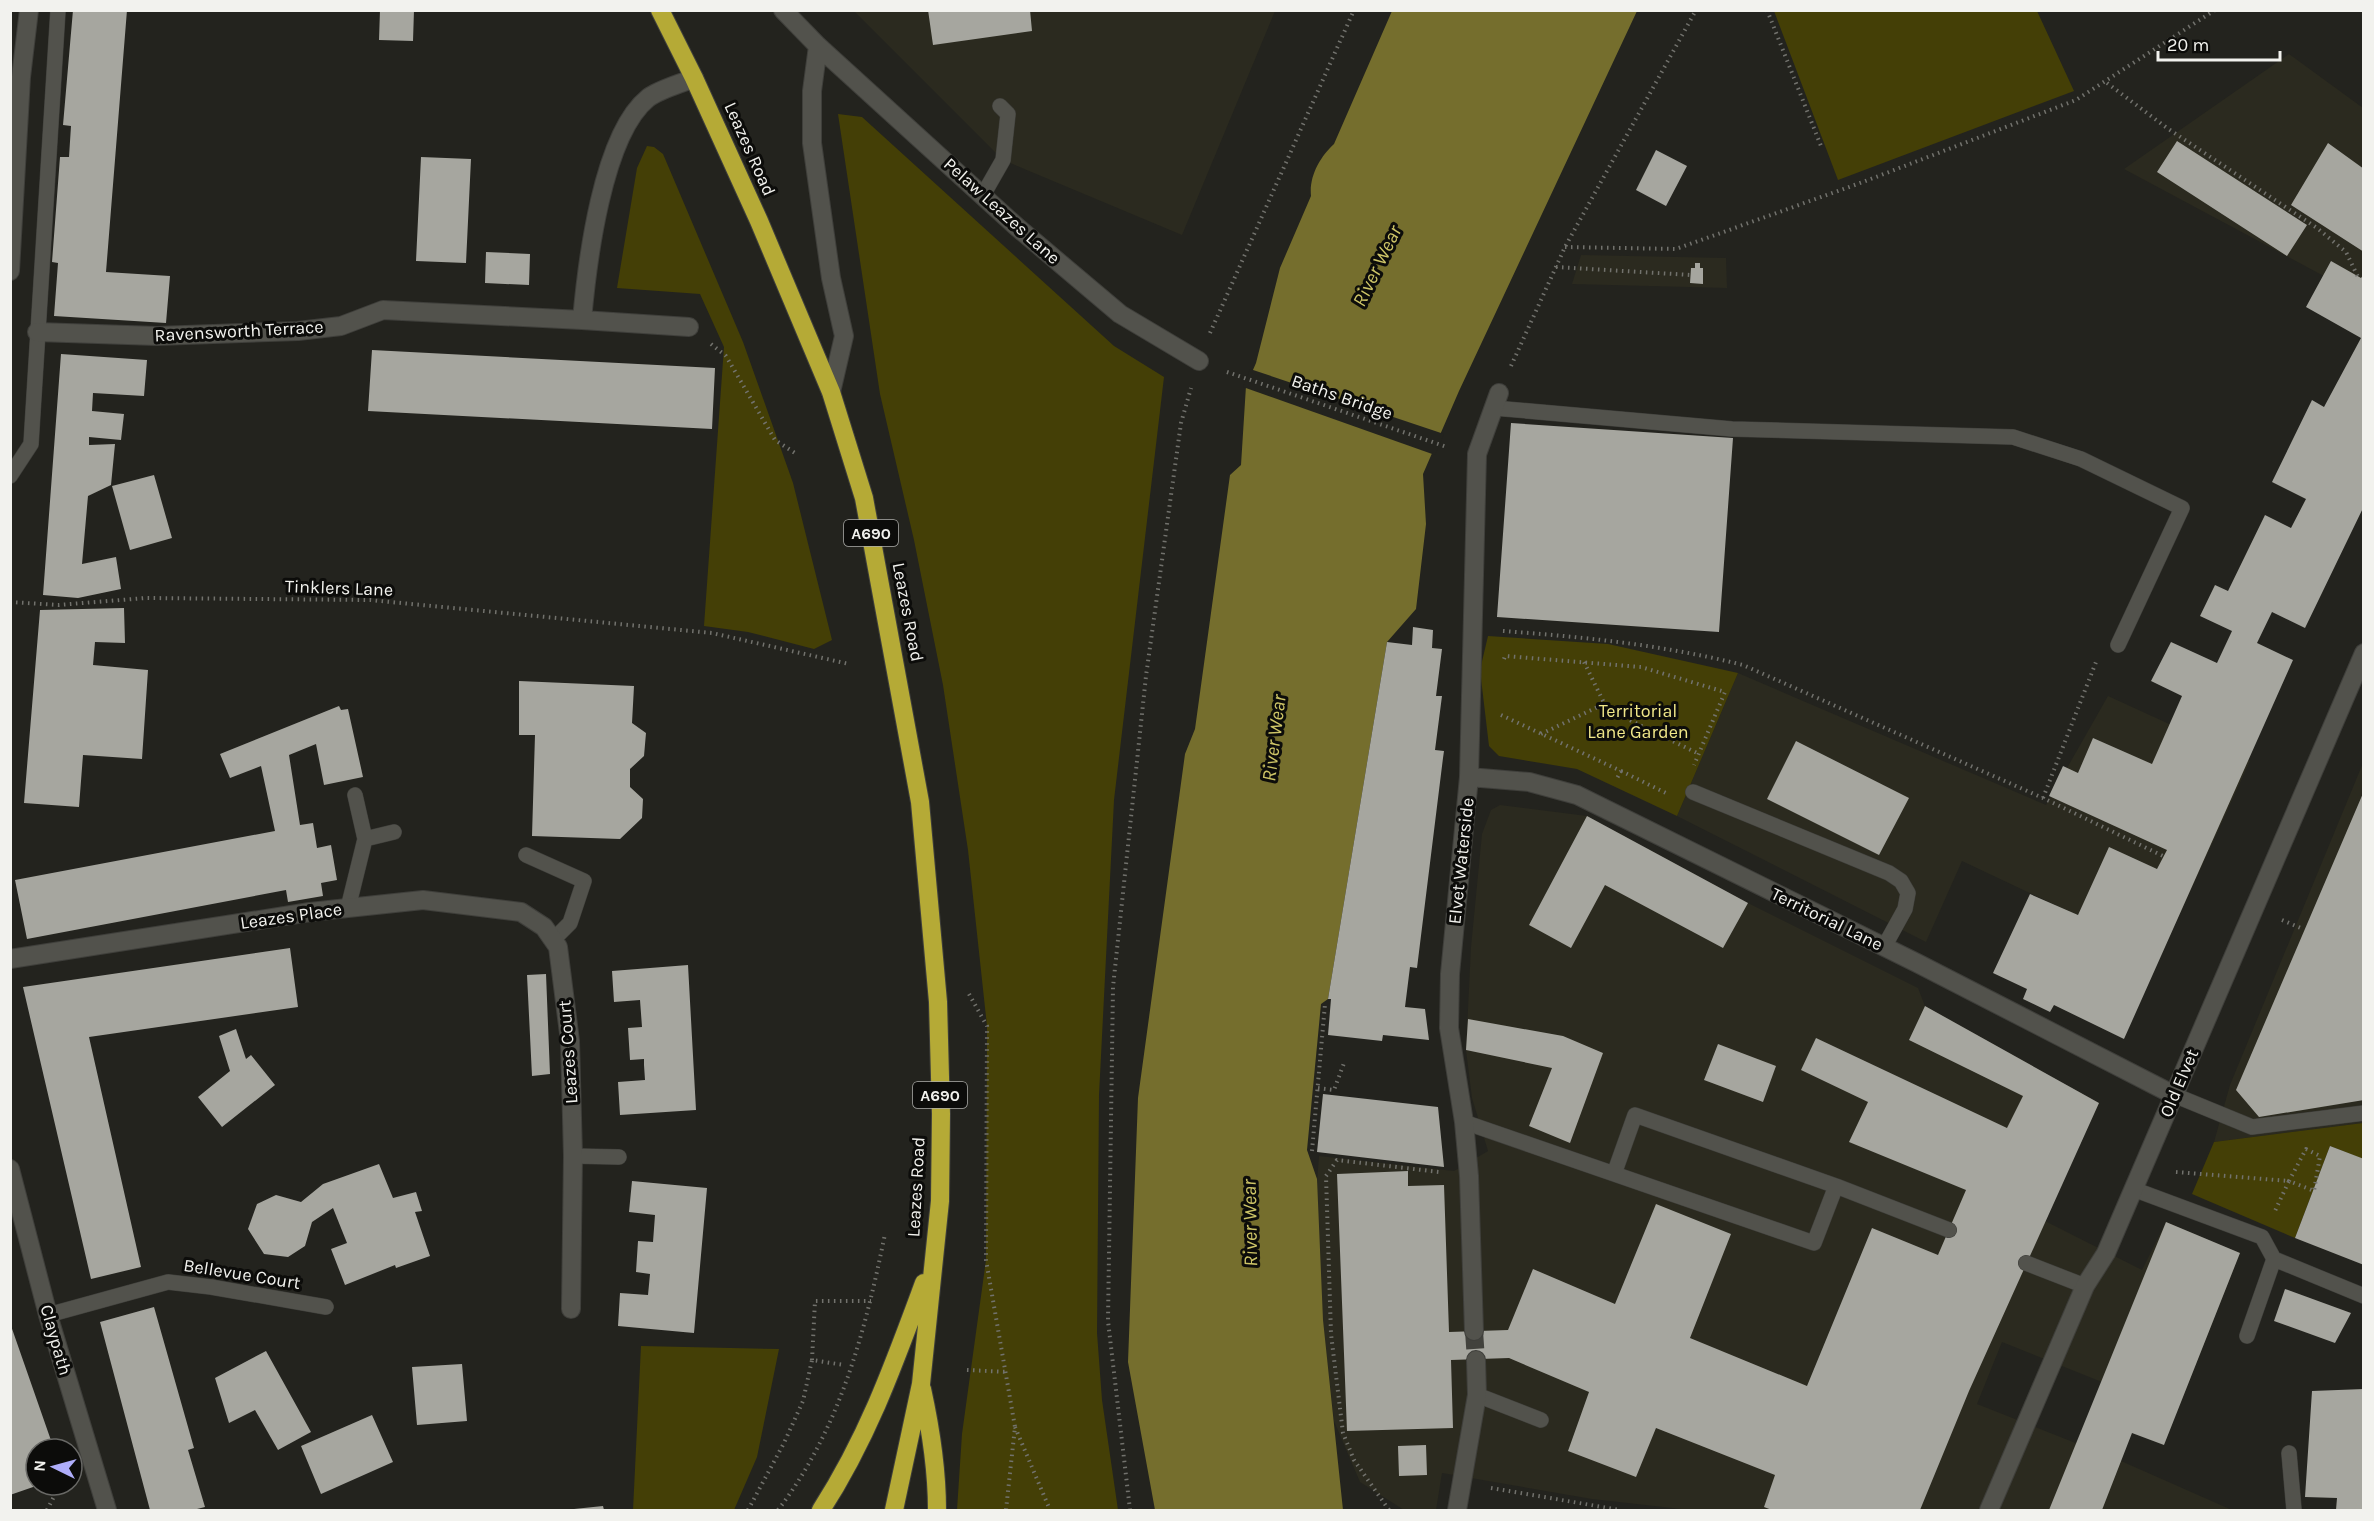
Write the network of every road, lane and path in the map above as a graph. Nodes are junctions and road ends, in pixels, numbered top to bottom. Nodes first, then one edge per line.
1 (29, 10) edge
2 (58, 10) edge
3 (660, 10) edge
4 (783, 10) edge
5 (1354, 10) edge
6 (1696, 10) edge
7 (1767, 10) edge
8 (2215, 10) edge
9 (818, 46) junction
10 (694, 78) junction
11 (2107, 83) junction
12 (999, 106) dead end
13 (1821, 146) dead end
14 (983, 195) junction
15 (1565, 247) junction
16 (1556, 267) junction
17 (10, 271) edge
18 (1691, 275) dead end
19 (2358, 277) dead end
20 (582, 321) junction
21 (689, 327) joint
22 (37, 332) junction
23 (1198, 361) junction
24 (1227, 371) dead end
25 (831, 392) junction
26 (1497, 401) junction
27 (1449, 448) dead end
28 (795, 453) dead end
29 (10, 476) edge
30 (10, 602) edge
31 (1474, 629) junction
32 (2118, 645) joint
33 (2364, 653) edge
34 (1584, 663) junction
35 (849, 664) dead end
36 (1504, 666) dead end
37 (1604, 704) junction
38 (1499, 705) dead end
39 (1540, 734) junction
40 (1698, 754) junction
41 (1621, 771) junction
42 (1689, 776) dead end
43 (1469, 777) junction
44 (1676, 790) dead end
45 (1692, 792) dead end
46 (355, 795) dead end
47 (2043, 798) junction
48 (1600, 806) junction
49 (394, 832) dead end
50 (365, 839) junction
51 (526, 855) dead end
52 (2163, 855) dead end
53 (348, 908) junction
54 (555, 944) junction
55 (1884, 946) junction
56 (10, 958) edge
57 (965, 987) dead end
58 (1325, 1004) dead end
59 (1344, 1063) dead end
60 (1318, 1089) junction
61 (2174, 1095) junction
62 (2364, 1113) edge
63 (1464, 1122) junction
64 (1312, 1151) dead end
65 (573, 1156) junction
66 (620, 1157) dead end
67 (10, 1169) edge
68 (2143, 1170) junction
69 (1614, 1174) junction
70 (1469, 1176) junction
71 (2289, 1181) junction
72 (1836, 1186) junction
73 (2133, 1189) junction
74 (1949, 1230) dead end
75 (885, 1234) dead end
76 (2262, 1237) junction
77 (2274, 1260) junction
78 (932, 1262) junction
79 (2026, 1263) dead end
80 (2085, 1286) junction
81 (2364, 1296) edge
82 (871, 1301) junction
83 (326, 1307) dead end
84 (571, 1310) dead end
85 (48, 1315) junction
86 (1474, 1331) tunnel mouth
87 (2247, 1336) dead end
88 (812, 1360) junction
89 (1476, 1360) tunnel mouth
90 (844, 1365) dead end
91 (967, 1370) dead end
92 (1008, 1372) junction
93 (921, 1384) junction
94 (1477, 1395) junction
95 (1541, 1420) dead end
96 (1015, 1427) junction
97 (2289, 1453) dead end
98 (1487, 1487) dead end
99 (107, 1510) edge
100 (747, 1510) edge
101 (778, 1510) edge
102 (821, 1510) edge
103 (894, 1510) edge
104 (937, 1510) edge
105 (1006, 1510) edge
106 (1050, 1510) edge
107 (1130, 1510) edge
108 (1389, 1510) edge
109 (1457, 1510) edge
110 (1620, 1510) edge
111 (1989, 1510) edge
112 (2294, 1510) edge

1 - 17 street
2 - 22 lane
3 - 10 highway, Leazes Road / A690
4 - 9 street, Pelaw Leazes Lane
5 - 23 path
6 - 15 path
7 - 13 path
8 - 11 path
9 - 14 street, Pelaw Leazes Lane
9 - 25 street
10 - 20 street
10 - 25 highway, Leazes Road / A690
11 - 15 path
11 - 19 path
12 - 14 lane
14 - 23 street, Pelaw Leazes Lane
15 - 16 path
16 - 18 path
16 - 26 path
20 - 21 street, Ravensworth Terrace
20 - 22 street, Ravensworth Terrace
21 - 28 path
22 - 29 lane
23 - 107 path
24 - 27 path, Baths Bridge
25 - 78 highway, Leazes Road / A690
26 - 31 street, Elvet Waterside
26 - 32 lane
30 - 35 path, Tinklers Lane
31 - 43 street, Elvet Waterside
31 - 47 path
32 - 47 path
33 - 61 street, Old Elvet
34 - 36 path
34 - 37 path
34 - 40 path
37 - 39 path
37 - 40 path
38 - 39 path
39 - 41 path
40 - 42 path
41 - 44 path
41 - 48 path
43 - 48 street, Territorial Lane
43 - 63 street, Elvet Waterside
45 - 55 lane
46 - 50 lane
47 - 52 path
48 - 55 street, Territorial Lane
49 - 50 lane
50 - 53 lane
51 - 54 lane
53 - 54 street, Leazes Place
53 - 56 street, Leazes Place
54 - 65 street, Leazes Court
55 - 61 street, Territorial Lane
57 - 92 path
58 - 60 path
59 - 60 path
60 - 64 path
61 - 62 lane
61 - 68 street, Old Elvet
63 - 69 lane
63 - 70 street, Elvet Waterside
65 - 66 lane
65 - 84 street, Leazes Court
67 - 85 street, Claypath
68 - 71 path
68 - 73 street, Old Elvet
69 - 72 lane
69 - 72 lane
70 - 86 street, Elvet Waterside
70 - 108 path
71 - 71 path
71 - 76 path
72 - 74 lane
73 - 76 lane
73 - 80 street, Old Elvet
75 - 82 path
76 - 77 lane
77 - 81 lane
77 - 87 lane
78 - 93 highway, Leazes Road / A690
78 - 102 highway, Leazes Road / A690
79 - 80 lane
80 - 111 street, Old Elvet
82 - 88 path
82 - 101 path
83 - 85 lane, Bellevue Court
85 - 99 street, Claypath
88 - 90 path
88 - 100 path
89 - 94 street
91 - 92 path
92 - 96 path
93 - 103 highway, Leazes Road / A690
93 - 104 highway, A690
94 - 95 lane
94 - 109 street
96 - 105 path
96 - 106 path
97 - 112 lane
98 - 110 path

